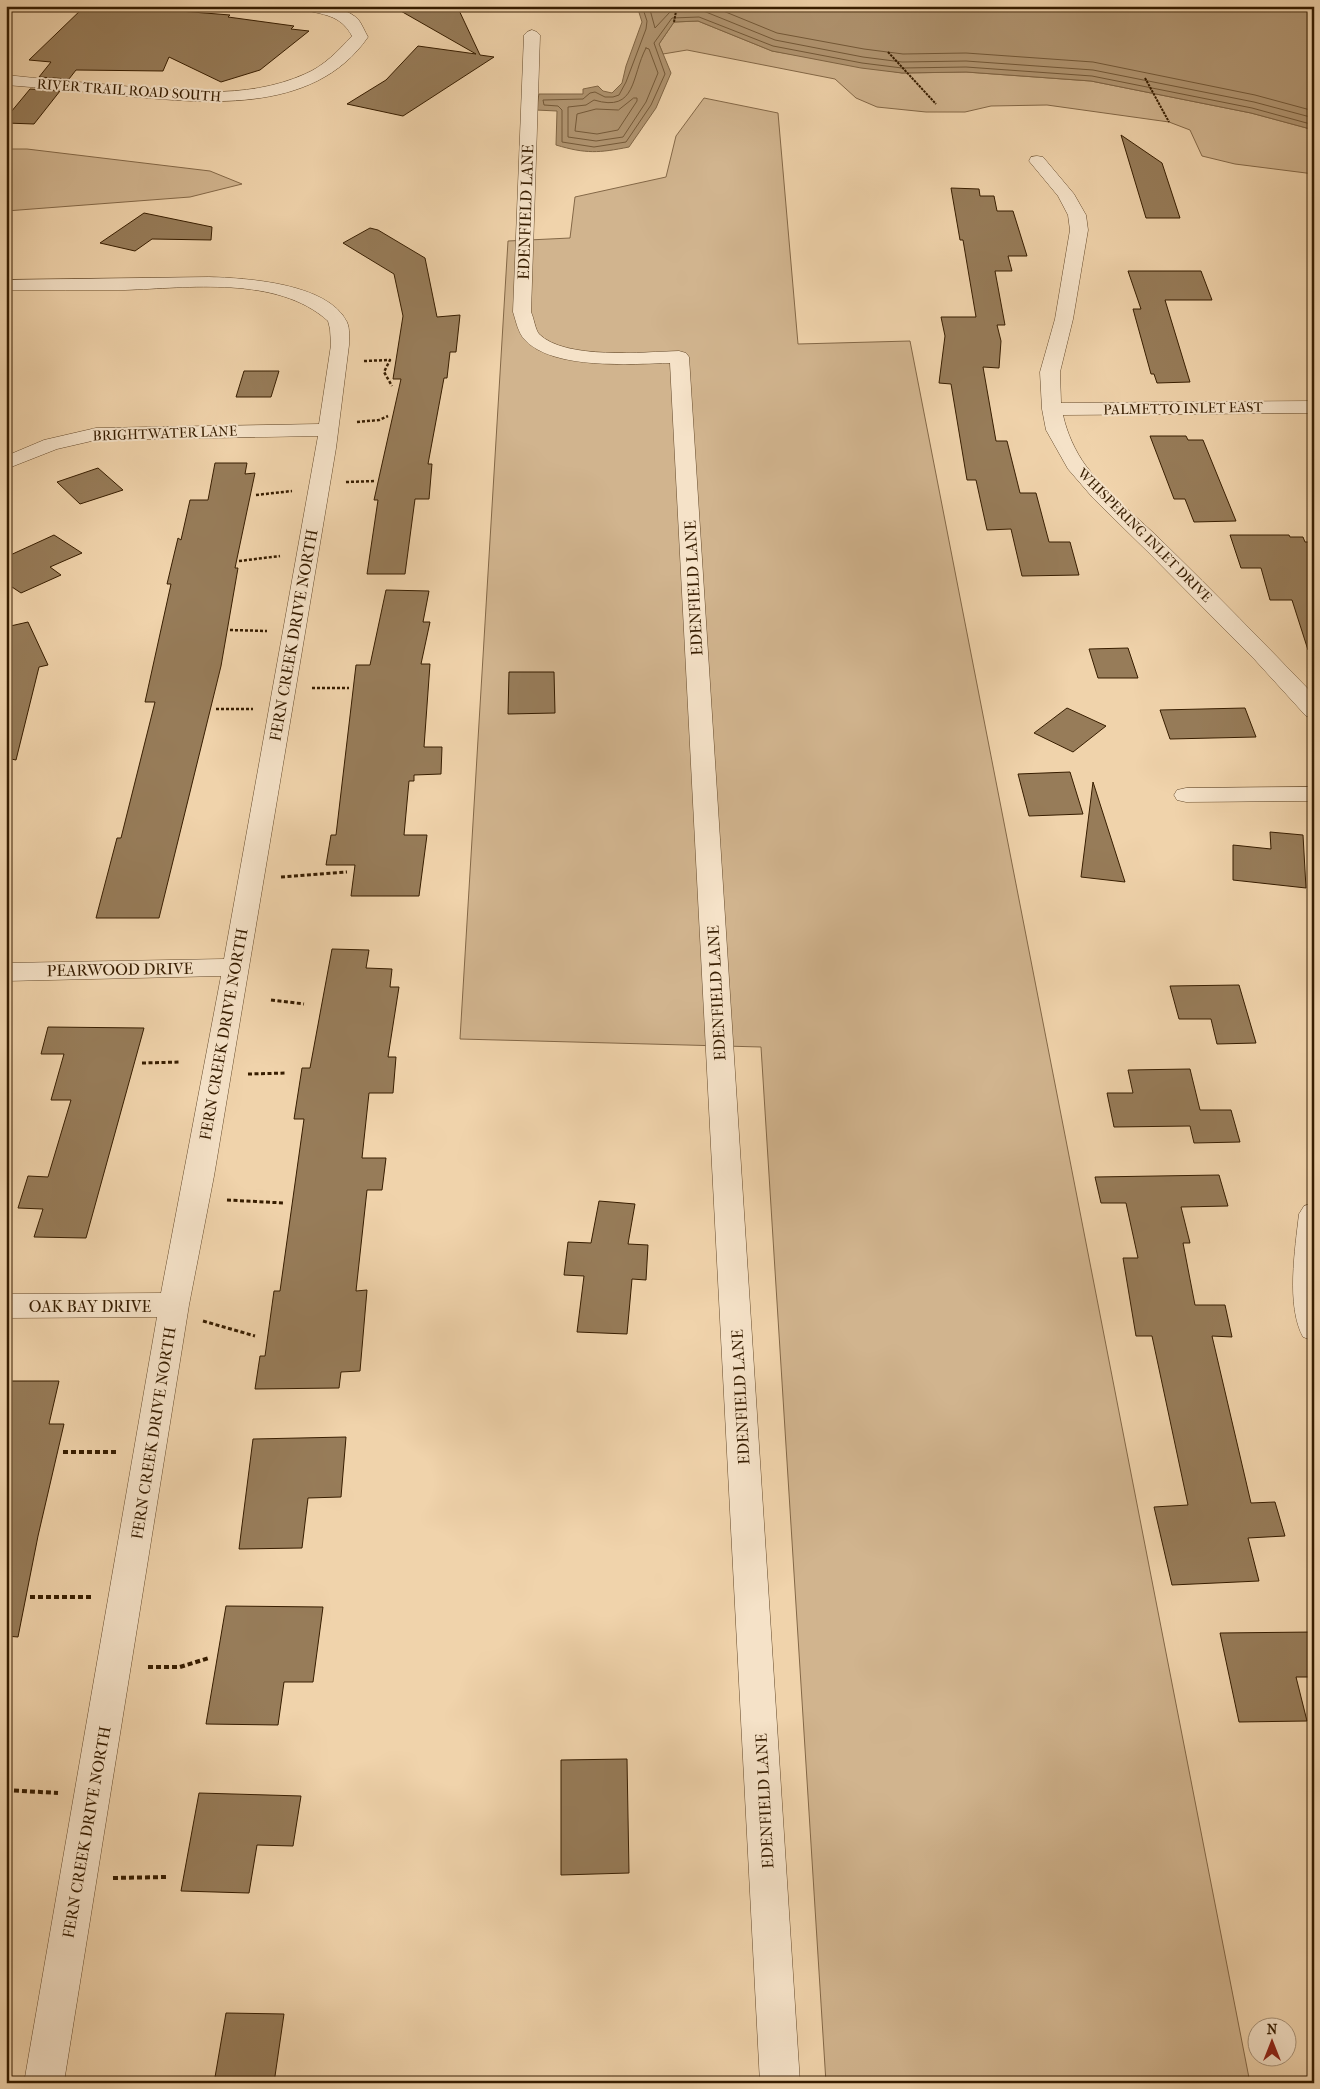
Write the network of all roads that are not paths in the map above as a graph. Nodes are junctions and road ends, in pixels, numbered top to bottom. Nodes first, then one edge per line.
1 (306, 6) edge
2 (532, 35) dead end
3 (6, 80) edge
4 (1037, 161) dead end
5 (6, 285) edge
6 (1314, 407) edge
7 (1052, 409) junction
8 (329, 426) junction
9 (6, 463) edge
10 (1314, 711) edge
11 (1314, 794) edge
12 (1186, 795) dead end
13 (234, 967) junction
14 (6, 972) edge
15 (1314, 1214) edge
16 (6, 1306) edge
17 (173, 1313) junction
18 (1314, 1329) edge
19 (44, 2082) edge
20 (780, 2083) edge

1 - 3 street, RIVER TRAIL ROAD SOUTH
2 - 20 street, EDENFIELD LANE
4 - 7 street, WHISPERING INLET DRIVE
5 - 8 street, FERN CREEK DRIVE NORTH
6 - 7 street, PALMETTO INLET EAST
7 - 10 street, WHISPERING INLET DRIVE
8 - 9 street, BRIGHTWATER LANE
8 - 13 street, FERN CREEK DRIVE NORTH
11 - 12 street
13 - 14 street, PEARWOOD DRIVE
13 - 17 street, FERN CREEK DRIVE NORTH
15 - 18 street
16 - 17 street, OAK BAY DRIVE
17 - 19 street, FERN CREEK DRIVE NORTH

